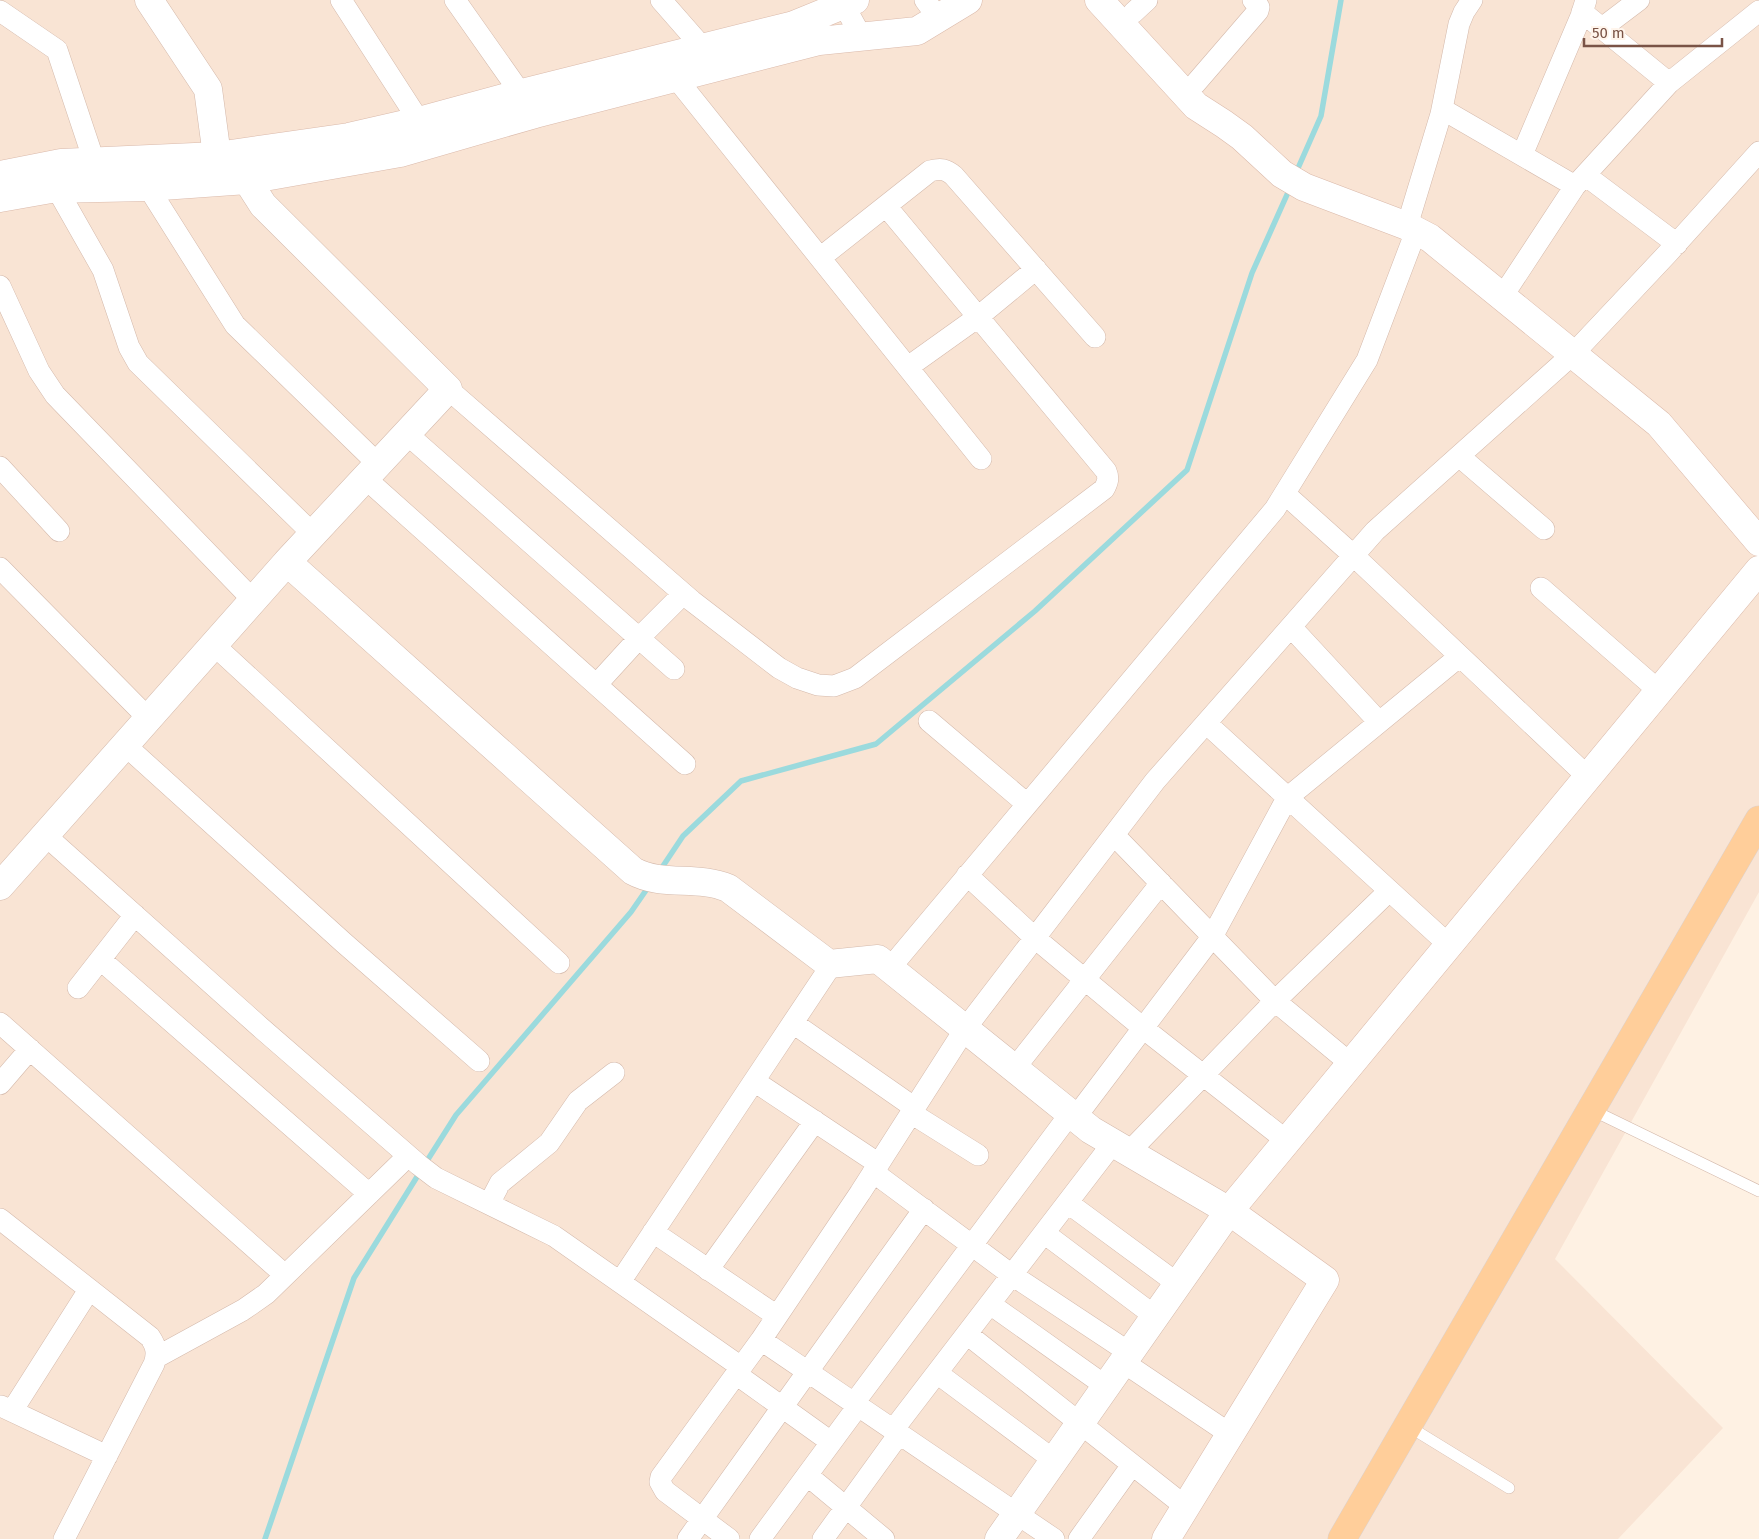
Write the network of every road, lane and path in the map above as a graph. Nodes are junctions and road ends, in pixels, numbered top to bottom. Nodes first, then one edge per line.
1 (149, 0) edge
2 (341, 0) edge
3 (455, 0) edge
4 (661, 0) edge
5 (968, 0) edge
6 (1099, 0) edge
7 (1253, 0) edge
8 (1472, 0) edge
9 (1639, 0) edge
10 (846, 2) edge
11 (1134, 4) edge
12 (1584, 6) edge
13 (932, 9) edge
14 (0, 11) edge
15 (1759, 11) edge
16 (10, 26) edge
17 (1602, 28) junction
18 (861, 36) junction
19 (1162, 57) junction
20 (707, 58) junction
21 (676, 78) junction
22 (1669, 83) junction
23 (1195, 84) junction
24 (528, 104) junction
25 (1442, 108) junction
26 (1224, 124) junction
27 (424, 133) junction
28 (1759, 152) edge
29 (227, 154) junction
30 (1522, 155) junction
31 (94, 162) junction
32 (0, 175) edge
33 (247, 180) junction
34 (1580, 180) junction
35 (148, 187) junction
36 (102, 188) junction
37 (57, 189) junction
38 (0, 198) edge
39 (886, 206) junction
40 (1411, 228) junction
41 (1676, 244) junction
42 (820, 258) junction
43 (1036, 269) junction
44 (0, 286) edge
45 (1502, 297) junction
46 (978, 317) junction
47 (1095, 337) dead end
48 (1573, 354) junction
49 (908, 367) junction
50 (448, 389) junction
51 (406, 434) junction
52 (1459, 456) junction
53 (981, 460) dead end
54 (0, 467) edge
55 (371, 471) junction
56 (1285, 494) junction
57 (1544, 528) dead end
58 (59, 531) dead end
59 (313, 534) junction
60 (1759, 542) edge
61 (1354, 556) junction
62 (286, 562) junction
63 (0, 568) edge
64 (1759, 570) edge
65 (1541, 588) dead end
66 (683, 594) junction
67 (253, 600) junction
68 (1291, 627) junction
69 (639, 638) junction
70 (214, 645) junction
71 (1460, 656) junction
72 (674, 669) dead end
73 (597, 684) junction
74 (1659, 691) junction
75 (148, 718) junction
76 (929, 721) dead end
77 (1379, 722) junction
78 (1206, 723) junction
79 (125, 745) junction
80 (685, 764) dead end
81 (1588, 777) junction
82 (1287, 798) junction
83 (1026, 804) junction
84 (1759, 820) edge
85 (45, 835) junction
86 (1114, 835) junction
87 (967, 875) junction
88 (1161, 883) junction
89 (0, 886) edge
90 (1390, 891) junction
91 (136, 915) junction
92 (1212, 937) junction
93 (1035, 938) junction
94 (1449, 945) junction
95 (100, 960) junction
96 (559, 963) dead end
97 (832, 964) junction
98 (890, 968) junction
99 (1085, 980) junction
100 (78, 988) dead end
101 (1275, 1002) junction
102 (0, 1023) edge
103 (792, 1023) junction
104 (1143, 1028) junction
105 (966, 1029) junction
106 (30, 1049) junction
107 (479, 1061) dead end
108 (1351, 1064) junction
109 (1014, 1069) junction
110 (614, 1073) dead end
111 (1203, 1075) junction
112 (754, 1081) junction
113 (0, 1084) edge
114 (1590, 1109) junction
115 (913, 1110) junction
116 (1073, 1116) junction
117 (815, 1121) junction
118 (1287, 1141) junction
119 (1121, 1148) junction
120 (978, 1155) dead end
121 (413, 1160) junction
122 (876, 1168) junction
123 (1759, 1191) edge
124 (369, 1194) junction
125 (1068, 1203) junction
126 (489, 1204) junction
127 (924, 1209) junction
128 (1229, 1211) junction
129 (2, 1224) edge
130 (653, 1232) junction
131 (1044, 1233) junction
132 (973, 1244) junction
133 (708, 1270) junction
134 (285, 1275) junction
135 (1012, 1275) junction
136 (620, 1282) junction
137 (1178, 1284) junction
138 (89, 1290) junction
139 (990, 1304) junction
140 (777, 1316) junction
141 (1156, 1317) junction
142 (967, 1334) junction
143 (761, 1340) junction
144 (157, 1357) junction
145 (1126, 1358) junction
146 (738, 1371) junction
147 (806, 1371) junction
148 (937, 1373) junction
149 (1107, 1387) junction
150 (856, 1405) junction
151 (781, 1407) junction
152 (6, 1408) edge
153 (1081, 1424) junction
154 (1408, 1426) junction
155 (896, 1432) junction
156 (1230, 1434) junction
157 (831, 1442) junction
158 (107, 1456) junction
159 (1055, 1461) junction
160 (1132, 1465) junction
161 (807, 1475) junction
162 (1509, 1488) dead end
163 (1186, 1507) junction
164 (846, 1508) junction
165 (1018, 1514) junction
166 (702, 1519) junction
167 (64, 1539) edge
168 (688, 1539) edge
169 (728, 1539) edge
170 (760, 1539) edge
171 (823, 1539) edge
172 (884, 1539) edge
173 (999, 1539) edge
174 (1054, 1539) edge
175 (1079, 1539) edge
176 (1166, 1539) edge
177 (1342, 1539) edge

1 - 29 main road
2 - 27 street
3 - 24 street
4 - 20 street
5 - 13 main road
6 - 19 main road
7 - 23 street
8 - 25 street
9 - 17 street
10 - 18 street
10 - 20 main road
11 - 19 main road
12 - 17 street
12 - 30 street
13 - 18 main road
14 - 16 street
15 - 22 street
16 - 31 street
17 - 22 street
18 - 20 main road
19 - 23 main road
19 - 26 main road
20 - 21 main road
20 - 24 main road
21 - 24 main road
21 - 42 street
22 - 34 street
23 - 26 main road
24 - 27 main road
25 - 30 street
25 - 40 street
26 - 40 main road
27 - 29 main road
27 - 33 main road
28 - 41 street
29 - 31 main road
29 - 33 main road
30 - 34 street
31 - 32 main road
31 - 36 street
33 - 35 main road
33 - 50 main road
34 - 41 street
34 - 45 street
35 - 36 main road
35 - 55 street
36 - 37 main road
37 - 38 main road
37 - 59 street
39 - 42 street
39 - 43 street
39 - 46 street
40 - 45 main road
40 - 56 street
41 - 48 street
42 - 49 street
43 - 46 street
43 - 47 street
44 - 67 street
45 - 48 main road
46 - 49 street
46 - 66 street
48 - 52 street
48 - 60 main road
49 - 53 street
50 - 51 main road
50 - 66 street
51 - 55 main road
51 - 69 street
52 - 57 street
52 - 61 street
54 - 58 street
55 - 59 main road
55 - 73 street
56 - 61 street
56 - 83 street
59 - 62 main road
61 - 68 street
61 - 71 street
62 - 67 main road
62 - 97 main road
63 - 75 street
64 - 74 main road
65 - 74 street
66 - 69 street
67 - 70 main road
68 - 77 street
68 - 78 street
69 - 72 street
69 - 73 street
70 - 75 main road
70 - 96 street
71 - 77 street
71 - 81 street
73 - 80 street
74 - 81 main road
75 - 79 main road
76 - 83 street
77 - 82 street
78 - 82 street
78 - 86 street
79 - 85 main road
79 - 107 street
81 - 94 main road
82 - 90 street
82 - 92 street
83 - 87 street
84 - 114 main road
85 - 89 main road
85 - 91 street
86 - 88 street
86 - 93 street
87 - 93 street
87 - 98 street
88 - 92 street
88 - 99 street
90 - 94 street
90 - 101 street
91 - 95 street
91 - 121 street
92 - 101 street
92 - 104 street
93 - 99 street
93 - 105 street
94 - 108 main road
95 - 100 street
95 - 124 street
97 - 98 main road
97 - 103 street
98 - 105 main road
99 - 104 street
99 - 109 street
101 - 108 street
101 - 111 street
102 - 106 street
103 - 112 street
103 - 115 street
104 - 111 street
104 - 116 street
105 - 109 main road
105 - 115 street
106 - 113 street
106 - 134 street
108 - 118 main road
109 - 116 main road
110 - 126 street
111 - 118 street
111 - 119 street
112 - 117 street
112 - 130 street
114 - 123 lane
114 - 154 main road
115 - 120 street
115 - 122 street
116 - 119 main road
116 - 132 street
117 - 122 street
117 - 133 street
118 - 128 main road
119 - 125 street
119 - 128 main road
121 - 124 street
121 - 126 street
122 - 127 street
122 - 140 street
124 - 134 street
125 - 131 street
125 - 137 street
126 - 136 street
127 - 132 street
127 - 147 street
128 - 137 main road
128 - 156 main road
129 - 138 street
130 - 133 street
130 - 136 street
131 - 135 street
131 - 141 street
132 - 135 street
132 - 150 street
133 - 140 street
134 - 144 street
135 - 139 street
135 - 145 street
136 - 146 street
137 - 141 main road
138 - 144 street
138 - 152 street
139 - 142 street
139 - 149 street
140 - 143 street
141 - 145 main road
142 - 148 street
142 - 153 street
143 - 146 street
143 - 147 street
144 - 158 street
145 - 149 main road
145 - 156 street
146 - 151 street
146 - 166 street
147 - 150 street
147 - 151 street
148 - 155 street
148 - 159 street
149 - 153 main road
150 - 155 street
150 - 157 street
151 - 157 street
151 - 166 street
152 - 158 street
153 - 159 main road
153 - 160 street
154 - 162 lane
154 - 177 main road
155 - 164 street
155 - 165 street
156 - 163 main road
157 - 161 street
158 - 167 street
159 - 165 main road
160 - 163 street
160 - 175 street
161 - 164 street
161 - 170 street
163 - 176 main road
164 - 171 street
164 - 172 street
165 - 173 main road
165 - 174 street
166 - 168 street
166 - 169 street

